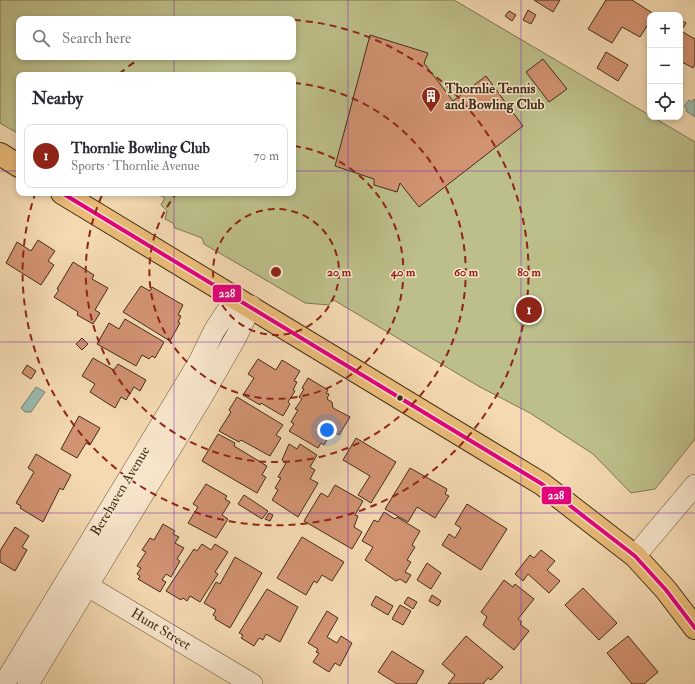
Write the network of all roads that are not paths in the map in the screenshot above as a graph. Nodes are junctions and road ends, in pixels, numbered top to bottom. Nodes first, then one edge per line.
1 (0, 154) edge
2 (16, 164) edge
3 (67, 196) edge
4 (244, 302) junction
5 (695, 485) edge
6 (635, 556) junction
7 (69, 575) junction
8 (88, 586) junction
9 (695, 628) edge
10 (4, 684) edge
11 (28, 684) edge
12 (252, 684) edge

1 - 2 main road
3 - 4 main road
4 - 6 main road
4 - 7 street, Berehaven Avenue
4 - 8 street, Berehaven Avenue
5 - 6 street
6 - 9 main road
7 - 8 street, Hunt Street
7 - 10 street, Berehaven Avenue
8 - 11 street, Berehaven Avenue
8 - 12 street, Hunt Street

